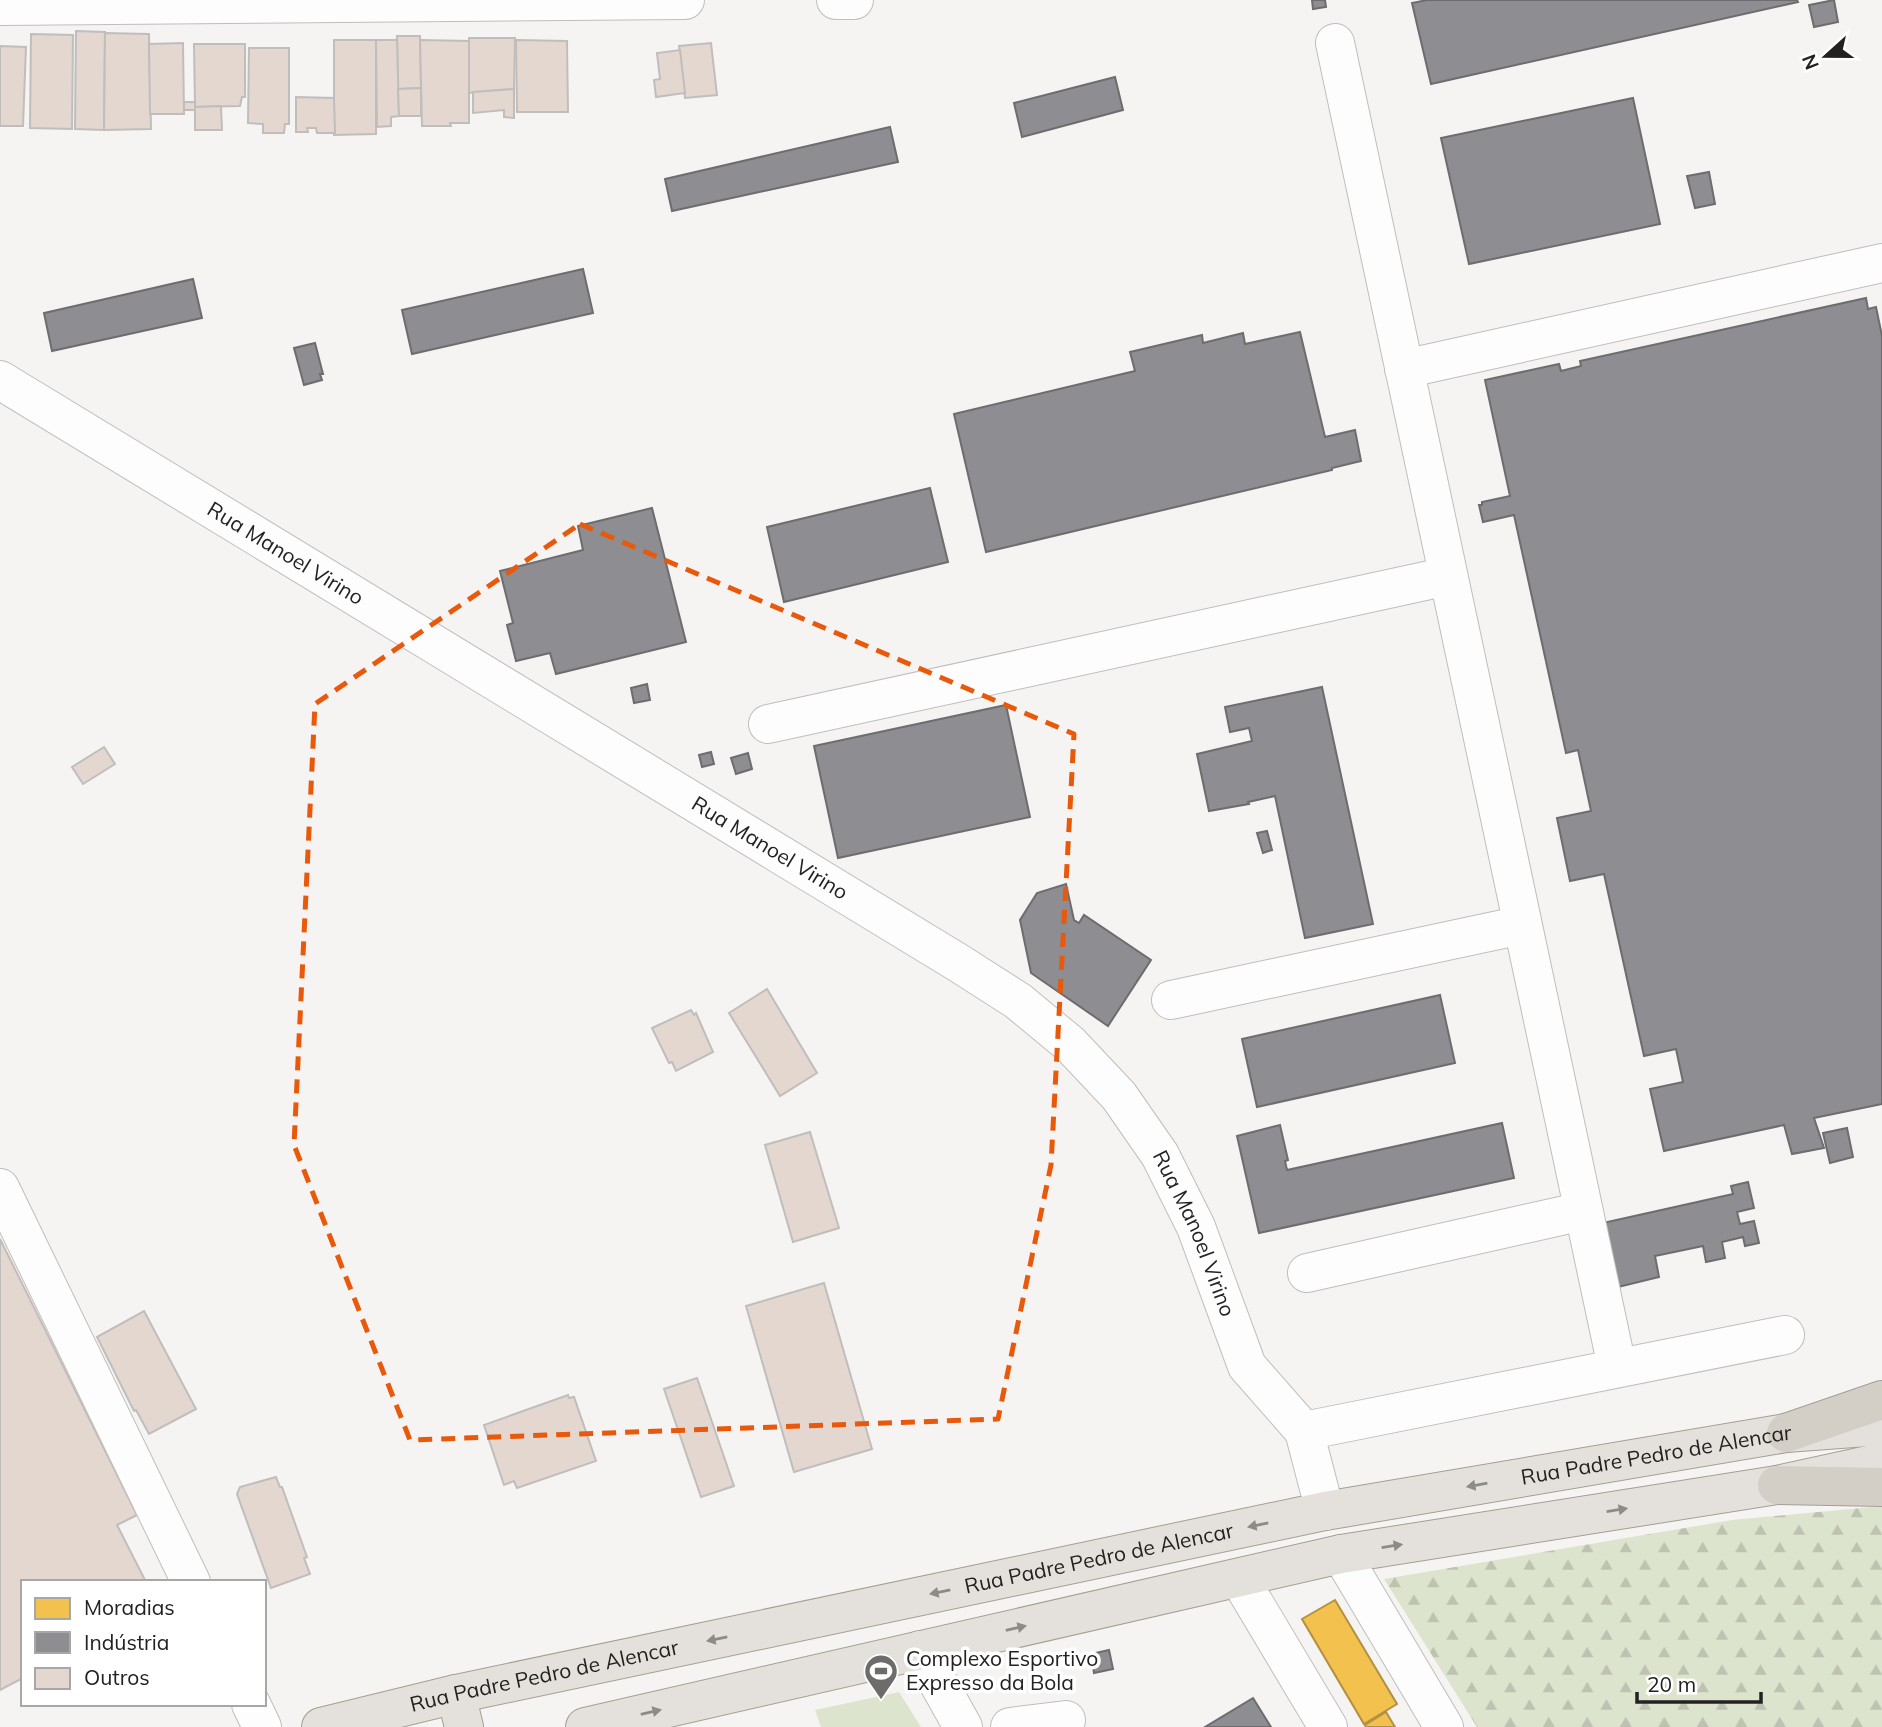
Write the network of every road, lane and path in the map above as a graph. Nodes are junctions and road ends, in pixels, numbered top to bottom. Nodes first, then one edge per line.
1 (685, 0) edge
2 (836, 0) edge
3 (854, 0) edge
4 (0, 6) edge
5 (1335, 43) dead end
6 (1882, 263) edge
7 (1404, 369) junction
8 (0, 380) edge
9 (1448, 576) junction
10 (768, 724) dead end
11 (1522, 925) junction
12 (1171, 1000) dead end
13 (0, 1188) edge
14 (1583, 1211) junction
15 (1307, 1273) dead end
16 (1785, 1335) dead end
17 (1617, 1367) junction
18 (1882, 1400) edge
19 (1882, 1426) edge
20 (1304, 1431) junction
21 (1786, 1433) junction
22 (1882, 1462) edge
23 (1777, 1485) junction
24 (1882, 1486) edge
25 (1325, 1511) junction
26 (1341, 1554) junction
27 (1239, 1578) junction
28 (190, 1580) edge
29 (920, 1650) junction
30 (252, 1706) edge
31 (460, 1711) edge
32 (1066, 1720) dead end
33 (262, 1727) edge
34 (321, 1727) edge
35 (585, 1727) edge
36 (963, 1727) edge
37 (1010, 1727) edge
38 (1328, 1727) edge
39 (1444, 1727) edge

1 - 4 street
2 - 3 street
5 - 7 street
6 - 7 street
7 - 9 street
8 - 20 street, Rua Manoel Virino
9 - 10 street
9 - 11 street
11 - 12 street
11 - 14 street
13 - 28 street
14 - 15 street
14 - 17 street
16 - 17 street
17 - 20 street
18 - 21 highway
19 - 21 main road, Rua Padre Pedro de Alencar
20 - 25 street, Rua Manoel Virino
21 -> 25 main road, Rua Padre Pedro de Alencar
22 - 23 main road
23 - 24 highway
26 -> 23 main road
25 -> 31 main road, Rua Padre Pedro de Alencar
26 - 27 main road
26 - 39 street
29 -> 27 main road
27 - 38 street
35 -> 29 main road
29 - 36 street
30 - 33 street
31 - 34 main road, Rua Padre Pedro de Alencar
32 - 37 street

